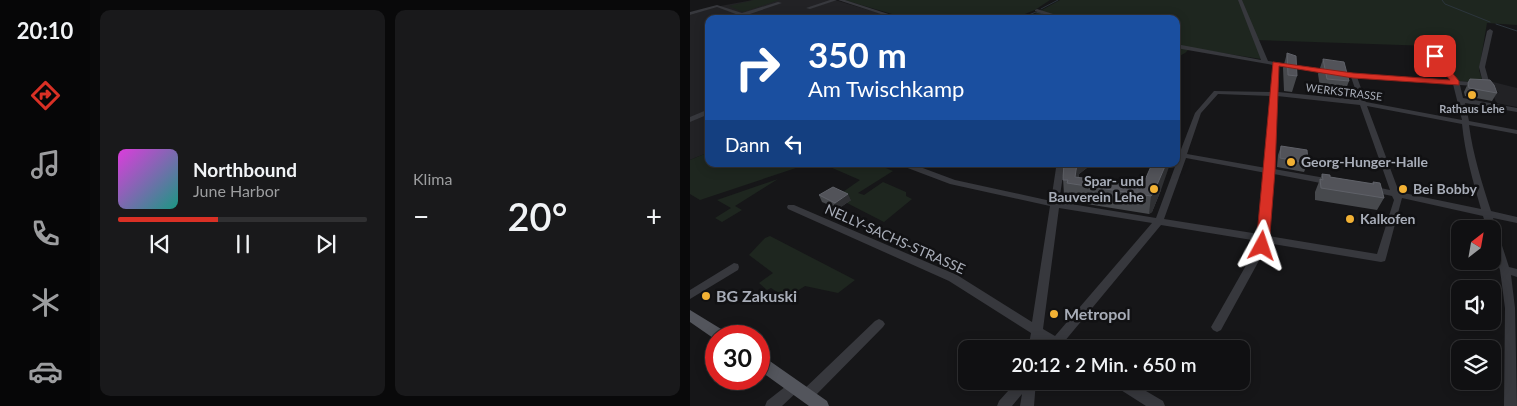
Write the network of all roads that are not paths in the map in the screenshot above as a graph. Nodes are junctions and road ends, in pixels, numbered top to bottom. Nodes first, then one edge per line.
1 (835, 0) edge
2 (840, 0) edge
3 (1240, 0) edge
4 (780, 2) dead end
5 (808, 8) dead end
6 (1037, 10) dead end
7 (690, 14) edge
8 (741, 15) joint
9 (889, 15) edge
10 (1052, 15) edge
11 (1490, 31) dead end
12 (1180, 47) edge
13 (1428, 47) dead end
14 (1265, 62) junction
15 (1276, 64) junction
16 (1353, 75) junction
17 (1456, 83) junction
18 (1487, 85) joint
19 (1274, 94) junction
20 (1461, 100) junction
21 (1362, 103) junction
22 (1517, 110) edge
23 (705, 113) edge
24 (690, 120) edge
25 (1466, 122) junction
26 (1517, 132) edge
27 (1180, 153) edge
28 (1180, 155) edge
29 (911, 167) edge
30 (1061, 167) edge
31 (1175, 167) edge
32 (1270, 171) junction
33 (1338, 183) edge
34 (1358, 187) edge
35 (1396, 194) junction
36 (1053, 204) junction
37 (791, 207) dead end
38 (1487, 214) junction
39 (1489, 220) edge
40 (1517, 220) edge
41 (1159, 221) junction
42 (1263, 238) junction
43 (1501, 258) edge
44 (734, 267) dead end
45 (1505, 270) junction
46 (1517, 273) edge
47 (690, 295) edge
48 (690, 315) edge
49 (879, 324) dead end
50 (705, 325) edge
51 (1218, 327) dead end
52 (1036, 331) junction
53 (1035, 340) edge
54 (1048, 340) edge
55 (1063, 340) edge
56 (770, 370) edge
57 (794, 387) junction
58 (1017, 390) edge
59 (1029, 390) edge
60 (1132, 390) edge
61 (807, 395) junction
62 (1513, 403) edge
63 (772, 406) edge
64 (822, 406) edge
65 (1004, 406) edge
66 (1027, 406) edge
67 (1158, 406) edge

1 - 5 street
2 - 9 street
3 - 14 street
4 - 8 street
6 - 10 street
7 - 8 street
11 - 18 street
12 - 14 street
13 - 17 street
14 - 15 street
15 - 16 street
15 - 19 street
16 - 17 street
16 - 21 street
17 - 18 street
17 - 20 street
19 - 21 street, WERKSTRASSE
19 - 27 street, WERKSTRASSE
19 - 32 street
20 - 22 street
20 - 25 street
21 - 25 street, WERKSTRASSE
21 - 35 street
23 - 24 street
25 - 26 street, WERKSTRASSE
25 - 38 street
28 - 32 street
29 - 36 street
30 - 36 street
31 - 41 street
32 - 33 street
32 - 42 street
34 - 35 street
35 - 38 street
35 - 42 street
36 - 41 street
36 - 52 street
37 - 52 street, NELLY-SACHS-STRASSE
38 - 39 street
38 - 40 street
41 - 42 street
41 - 55 street
42 - 51 street
43 - 45 street
44 - 47 street
45 - 46 street
45 - 62 street
48 - 50 main road
49 - 61 street
52 - 53 street
52 - 54 street, NELLY-SACHS-STRASSE
56 - 57 main road
57 - 61 main road
57 - 63 street
58 - 65 street
59 - 66 street
60 - 67 street
61 - 64 main road

